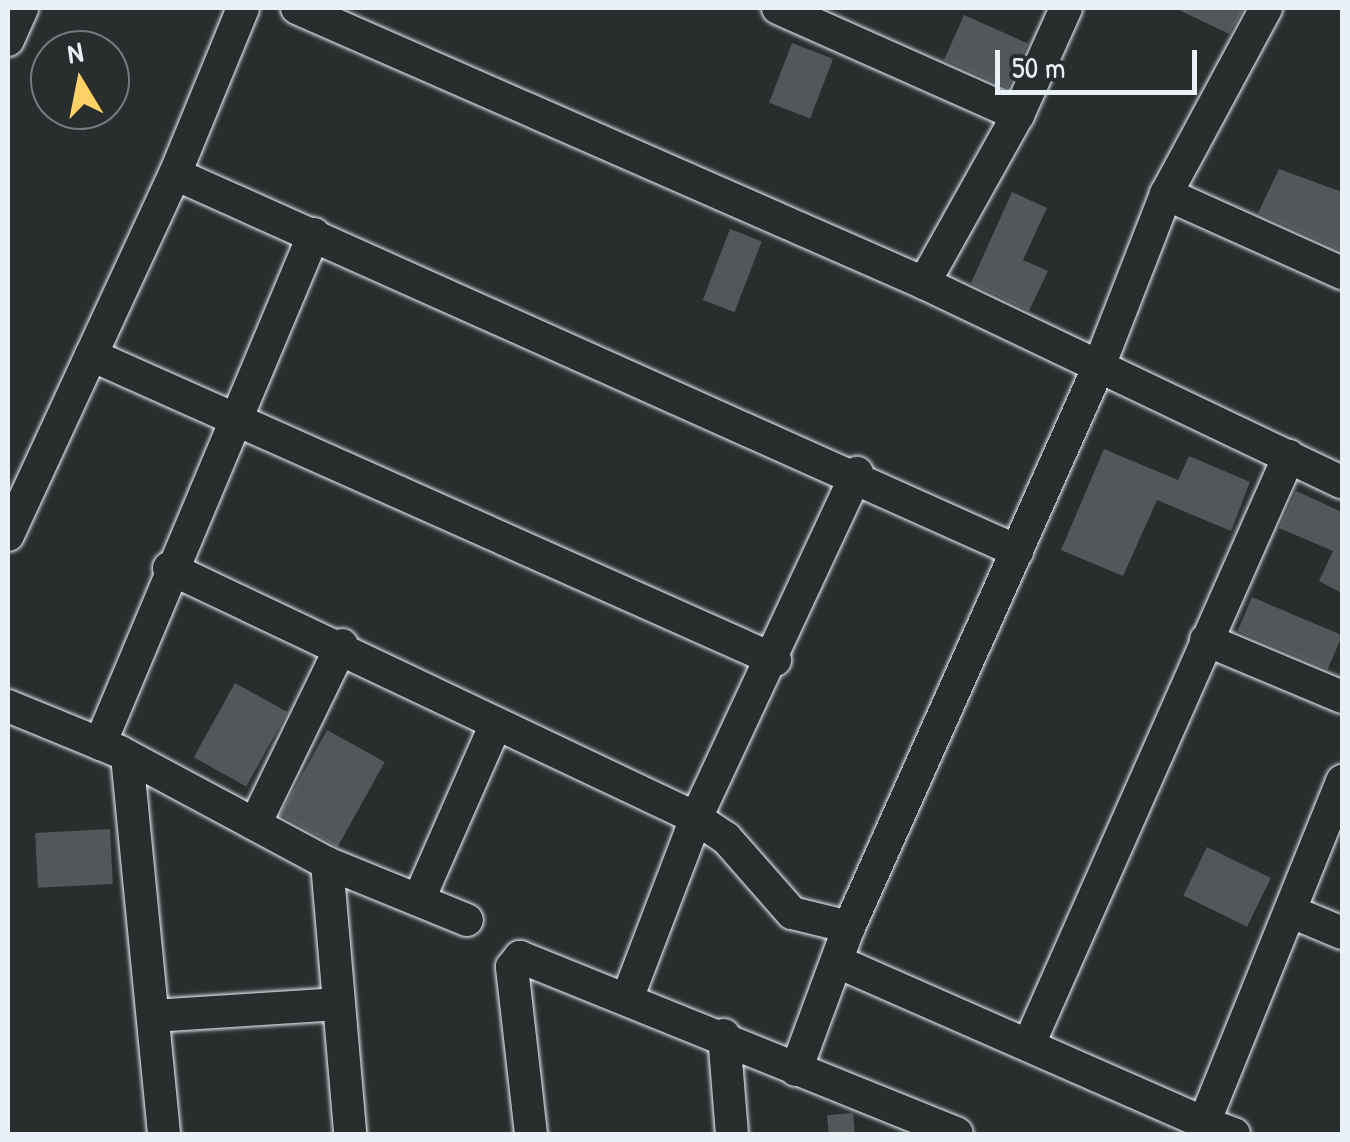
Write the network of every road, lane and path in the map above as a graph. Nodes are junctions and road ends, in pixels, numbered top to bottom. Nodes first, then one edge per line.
1 (22, 8) edge
2 (243, 8) edge
3 (296, 8) edge
4 (778, 8) edge
5 (1066, 8) edge
6 (1266, 8) edge
7 (838, 21) edge
8 (8, 40) edge
9 (1018, 115) junction
10 (175, 174) junction
11 (1166, 194) junction
12 (314, 234) junction
13 (1342, 273) edge
14 (924, 283) junction
15 (91, 356) junction
16 (1099, 366) junction
17 (237, 420) junction
18 (1288, 456) junction
19 (857, 474) junction
20 (1342, 482) edge
21 (12, 513) edge
22 (1017, 550) junction
23 (169, 568) junction
24 (1206, 640) junction
25 (342, 645) junction
26 (775, 660) junction
27 (1342, 697) edge
28 (8, 706) edge
29 (496, 724) junction
30 (114, 750) junction
31 (1342, 780) edge
32 (696, 818) junction
33 (255, 824) junction
34 (327, 863) junction
35 (419, 898) junction
36 (1294, 913) junction
37 (466, 920) dead end
38 (848, 927) junction
39 (1342, 932) edge
40 (838, 962) junction
41 (627, 999) junction
42 (339, 1004) junction
43 (153, 1016) junction
44 (724, 1035) junction
45 (1029, 1044) junction
46 (796, 1070) junction
47 (912, 1126) edge
48 (1219, 1129) edge
49 (164, 1134) edge
50 (350, 1134) edge
51 (532, 1134) edge
52 (732, 1134) edge
53 (957, 1134) edge

1 - 8 street
2 - 10 street
3 - 14 street
4 - 7 street
5 - 9 street
6 - 11 street
7 - 9 street
9 - 14 street
10 - 12 street
10 - 15 street
11 - 13 street
11 - 16 street
12 - 17 street
12 - 19 street
14 - 16 street
15 - 17 street
15 - 21 street
16 - 18 street
16 - 22 street
17 - 23 street
17 - 26 street
18 - 20 street
18 - 24 street
19 - 22 street
19 - 26 street
22 - 38 street
23 - 25 street
23 - 30 street
24 - 27 street
24 - 45 street
25 - 29 street
25 - 33 street
26 - 32 street
28 - 30 street
29 - 32 street
29 - 35 street
30 - 33 street
30 - 43 street
31 - 36 street
32 - 38 street
32 - 41 street
33 - 34 street
34 - 35 street
34 - 42 street
35 - 37 street
36 - 39 street
36 - 48 street
38 - 40 street
40 - 45 street
40 - 46 street
41 - 44 street
41 - 51 street
42 - 43 street
42 - 50 street
43 - 49 street
44 - 46 street
44 - 52 street
45 - 48 street
46 - 47 street
47 - 53 street

